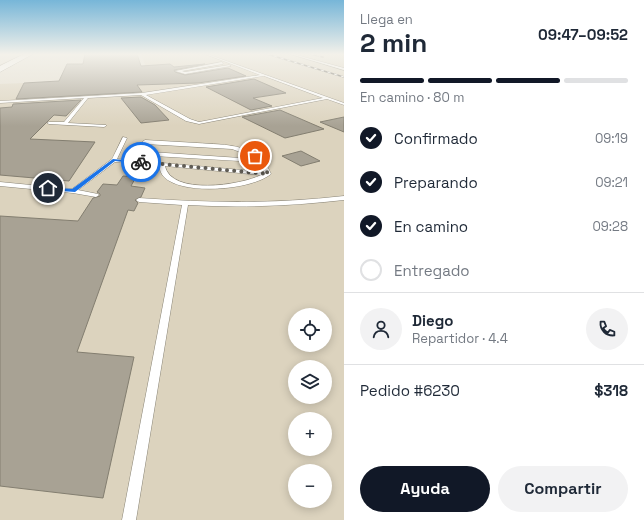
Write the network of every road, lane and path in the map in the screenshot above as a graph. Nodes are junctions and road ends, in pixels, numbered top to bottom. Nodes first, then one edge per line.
1 (245, 78) edge
2 (275, 78) edge
3 (142, 94) junction
4 (87, 98) junction
5 (328, 98) junction
6 (0, 102) edge
7 (344, 104) edge
8 (49, 123) dead end
9 (65, 124) junction
10 (104, 126) dead end
11 (125, 138) dead end
12 (145, 142) dead end
13 (136, 153) dead end
14 (114, 160) junction
15 (262, 161) junction
16 (162, 165) junction
17 (268, 174) junction
18 (0, 184) edge
19 (73, 191) junction
20 (96, 194) dead end
21 (344, 199) edge
22 (139, 200) dead end
23 (185, 204) junction
24 (129, 520) edge

1 - 3 lane
2 - 5 lane
3 - 4 lane
3 - 5 lane
4 - 6 lane
4 - 9 lane
5 - 7 lane
8 - 9 lane
9 - 10 lane
11 - 14 lane
12 - 15 lane
13 - 15 lane
14 - 16 lane
14 - 19 lane
15 - 17 lane
16 - 17 lane
16 - 17 lane
18 - 19 lane
19 - 20 lane
21 - 23 lane
22 - 23 lane
23 - 24 lane

